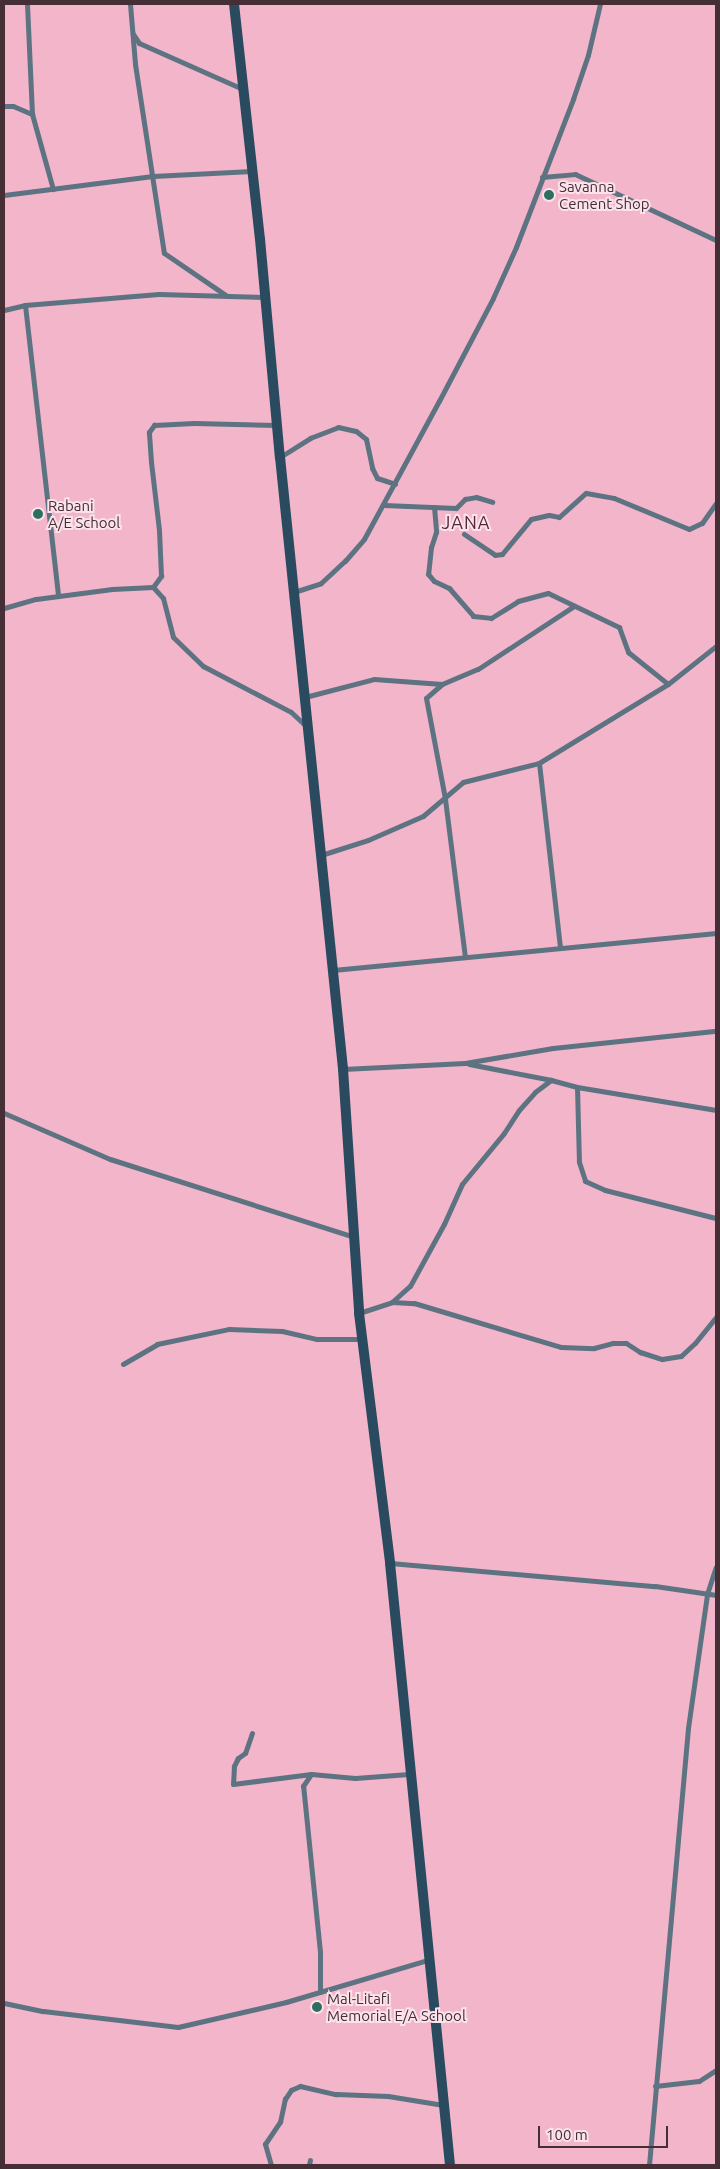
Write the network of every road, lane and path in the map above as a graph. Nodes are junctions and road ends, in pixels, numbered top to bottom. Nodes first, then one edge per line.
1 (27, 4) edge
2 (130, 4) edge
3 (234, 4) edge
4 (600, 4) edge
5 (132, 33) junction
6 (243, 89) junction
7 (4, 106) edge
8 (32, 114) junction
9 (252, 171) junction
10 (153, 176) junction
11 (542, 177) junction
12 (53, 189) junction
13 (4, 195) edge
14 (716, 240) edge
15 (227, 296) junction
16 (266, 297) junction
17 (25, 305) junction
18 (4, 310) edge
19 (277, 425) junction
20 (280, 457) junction
21 (395, 484) junction
22 (492, 502) dead end
23 (716, 504) edge
24 (384, 505) junction
25 (434, 507) junction
26 (464, 534) dead end
27 (153, 587) junction
28 (294, 592) junction
29 (58, 596) junction
30 (574, 606) junction
31 (4, 608) edge
32 (716, 646) edge
33 (442, 684) junction
34 (668, 684) junction
35 (305, 697) junction
36 (308, 727) junction
37 (538, 763) junction
38 (445, 799) junction
39 (321, 855) junction
40 (716, 934) edge
41 (560, 947) junction
42 (465, 957) junction
43 (333, 970) junction
44 (716, 1031) edge
45 (465, 1063) junction
46 (344, 1068) junction
47 (551, 1080) junction
48 (577, 1087) junction
49 (716, 1110) edge
50 (4, 1113) edge
51 (716, 1218) edge
52 (354, 1237) junction
53 (392, 1302) junction
54 (360, 1313) junction
55 (716, 1317) edge
56 (364, 1339) junction
57 (122, 1364) dead end
58 (390, 1563) junction
59 (716, 1567) edge
60 (707, 1594) junction
61 (716, 1595) edge
62 (252, 1733) dead end
63 (311, 1774) junction
64 (410, 1774) junction
65 (428, 1960) junction
66 (320, 1992) junction
67 (4, 2003) edge
68 (716, 2070) edge
69 (655, 2086) junction
70 (443, 2105) junction
71 (271, 2165) edge
72 (450, 2165) edge
73 (648, 2165) edge

1 - 8 street
2 - 5 street
3 - 6 main road
4 - 11 street
5 - 6 street
5 - 10 street
6 - 9 main road
7 - 8 street
8 - 12 street
9 - 10 street
9 - 16 main road
10 - 12 street
10 - 15 street
11 - 14 street
11 - 21 street
12 - 13 street
15 - 16 street
15 - 17 street
16 - 19 main road
17 - 18 street
17 - 29 street
19 - 20 main road
19 - 27 street
20 - 21 street
20 - 28 main road
21 - 24 street
22 - 25 street
23 - 26 street
24 - 25 street
24 - 28 street
25 - 30 street
27 - 29 street
27 - 36 street
28 - 35 main road
29 - 31 street
30 - 33 street
30 - 34 street
32 - 34 street
33 - 35 street
33 - 38 street
34 - 37 street
35 - 36 main road
36 - 39 main road
37 - 38 street
37 - 41 street
38 - 39 street
38 - 42 street
39 - 43 main road
40 - 41 street
41 - 42 street
42 - 43 street
43 - 46 main road
44 - 45 street
45 - 46 street
45 - 47 street
46 - 52 main road
47 - 48 street
47 - 53 street
48 - 49 street
48 - 51 street
50 - 52 street
52 - 54 main road
53 - 54 street
53 - 55 street
54 - 56 main road
56 - 57 street
56 - 58 main road
58 - 60 street
58 - 64 main road
59 - 60 street
60 - 61 street
60 - 69 street
62 - 63 street
63 - 64 street
63 - 66 street
64 - 65 main road
65 - 66 street
65 - 70 main road
66 - 67 street
68 - 69 street
69 - 73 street
70 - 71 street
70 - 72 main road

